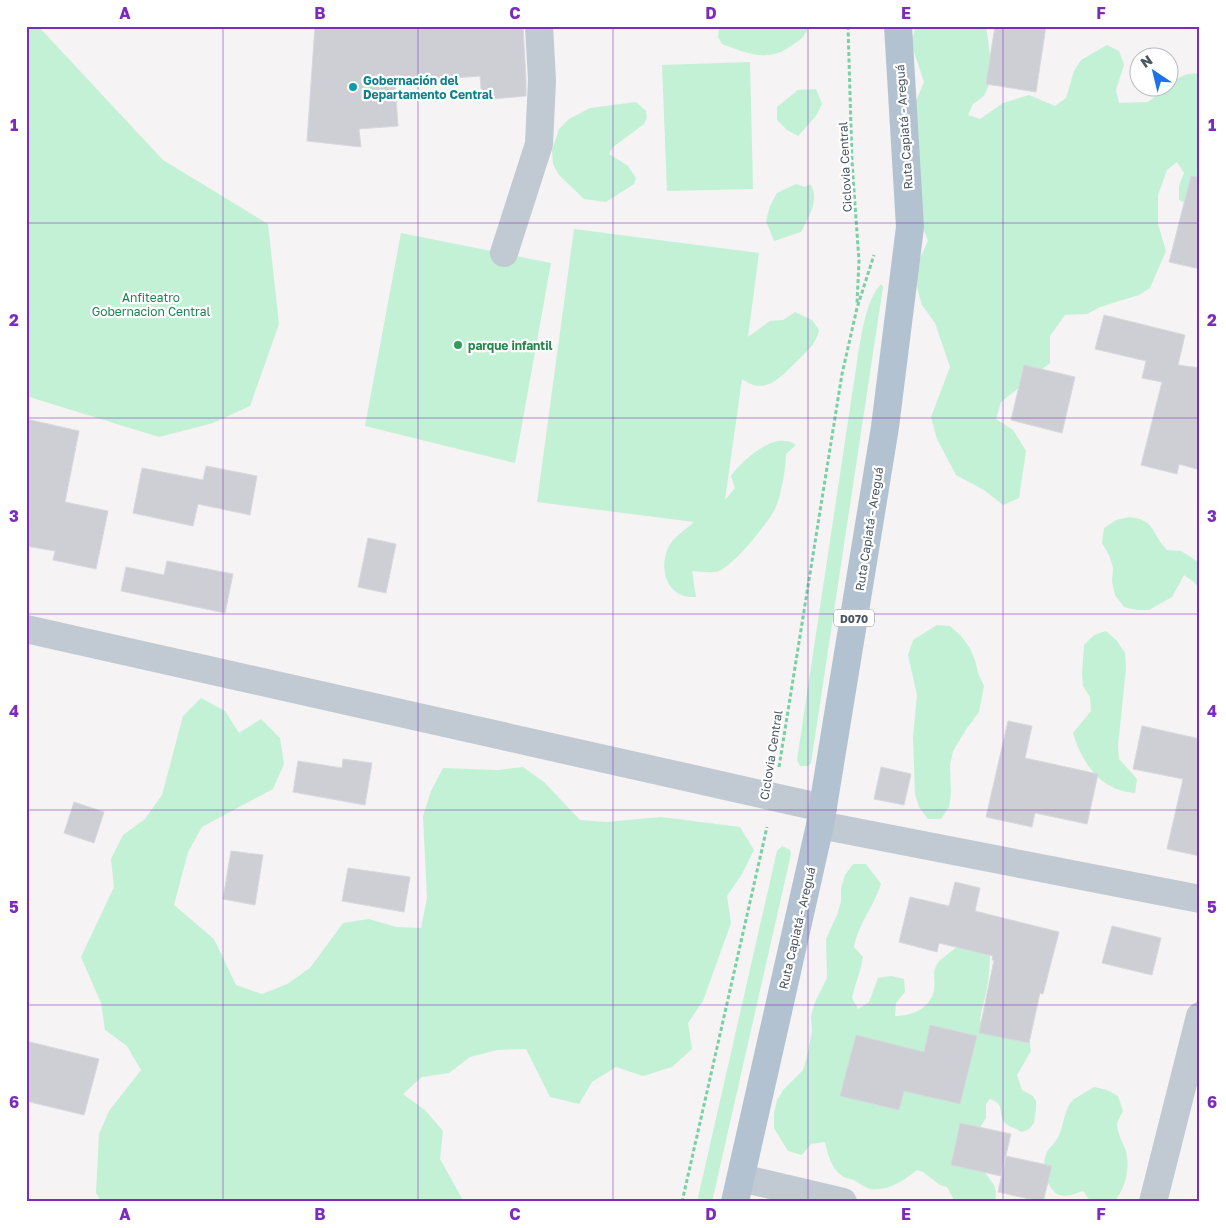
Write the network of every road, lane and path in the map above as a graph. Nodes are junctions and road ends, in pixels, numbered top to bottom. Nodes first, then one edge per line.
1 (539, 26) edge
2 (848, 26) edge
3 (898, 26) edge
4 (875, 252) dead end
5 (504, 253) dead end
6 (857, 308) junction
7 (26, 629) edge
8 (774, 797) junction
9 (822, 816) junction
10 (1200, 899) edge
11 (1200, 1016) edge
12 (738, 1190) edge
13 (682, 1202) edge
14 (843, 1202) edge
15 (1153, 1202) edge

1 - 5 street
2 - 6 path, Ciclovia Central
3 - 9 main road, Ruta Capiatá - Areguá / D070
4 - 6 path, Ciclovia Central
6 - 8 path, Ciclovia Central
7 - 8 street
8 - 9 street
8 - 13 path, Ciclovia Central
9 - 10 street
9 - 12 main road, Ruta Capiatá - Areguá / D070
11 - 15 street
12 - 14 street

